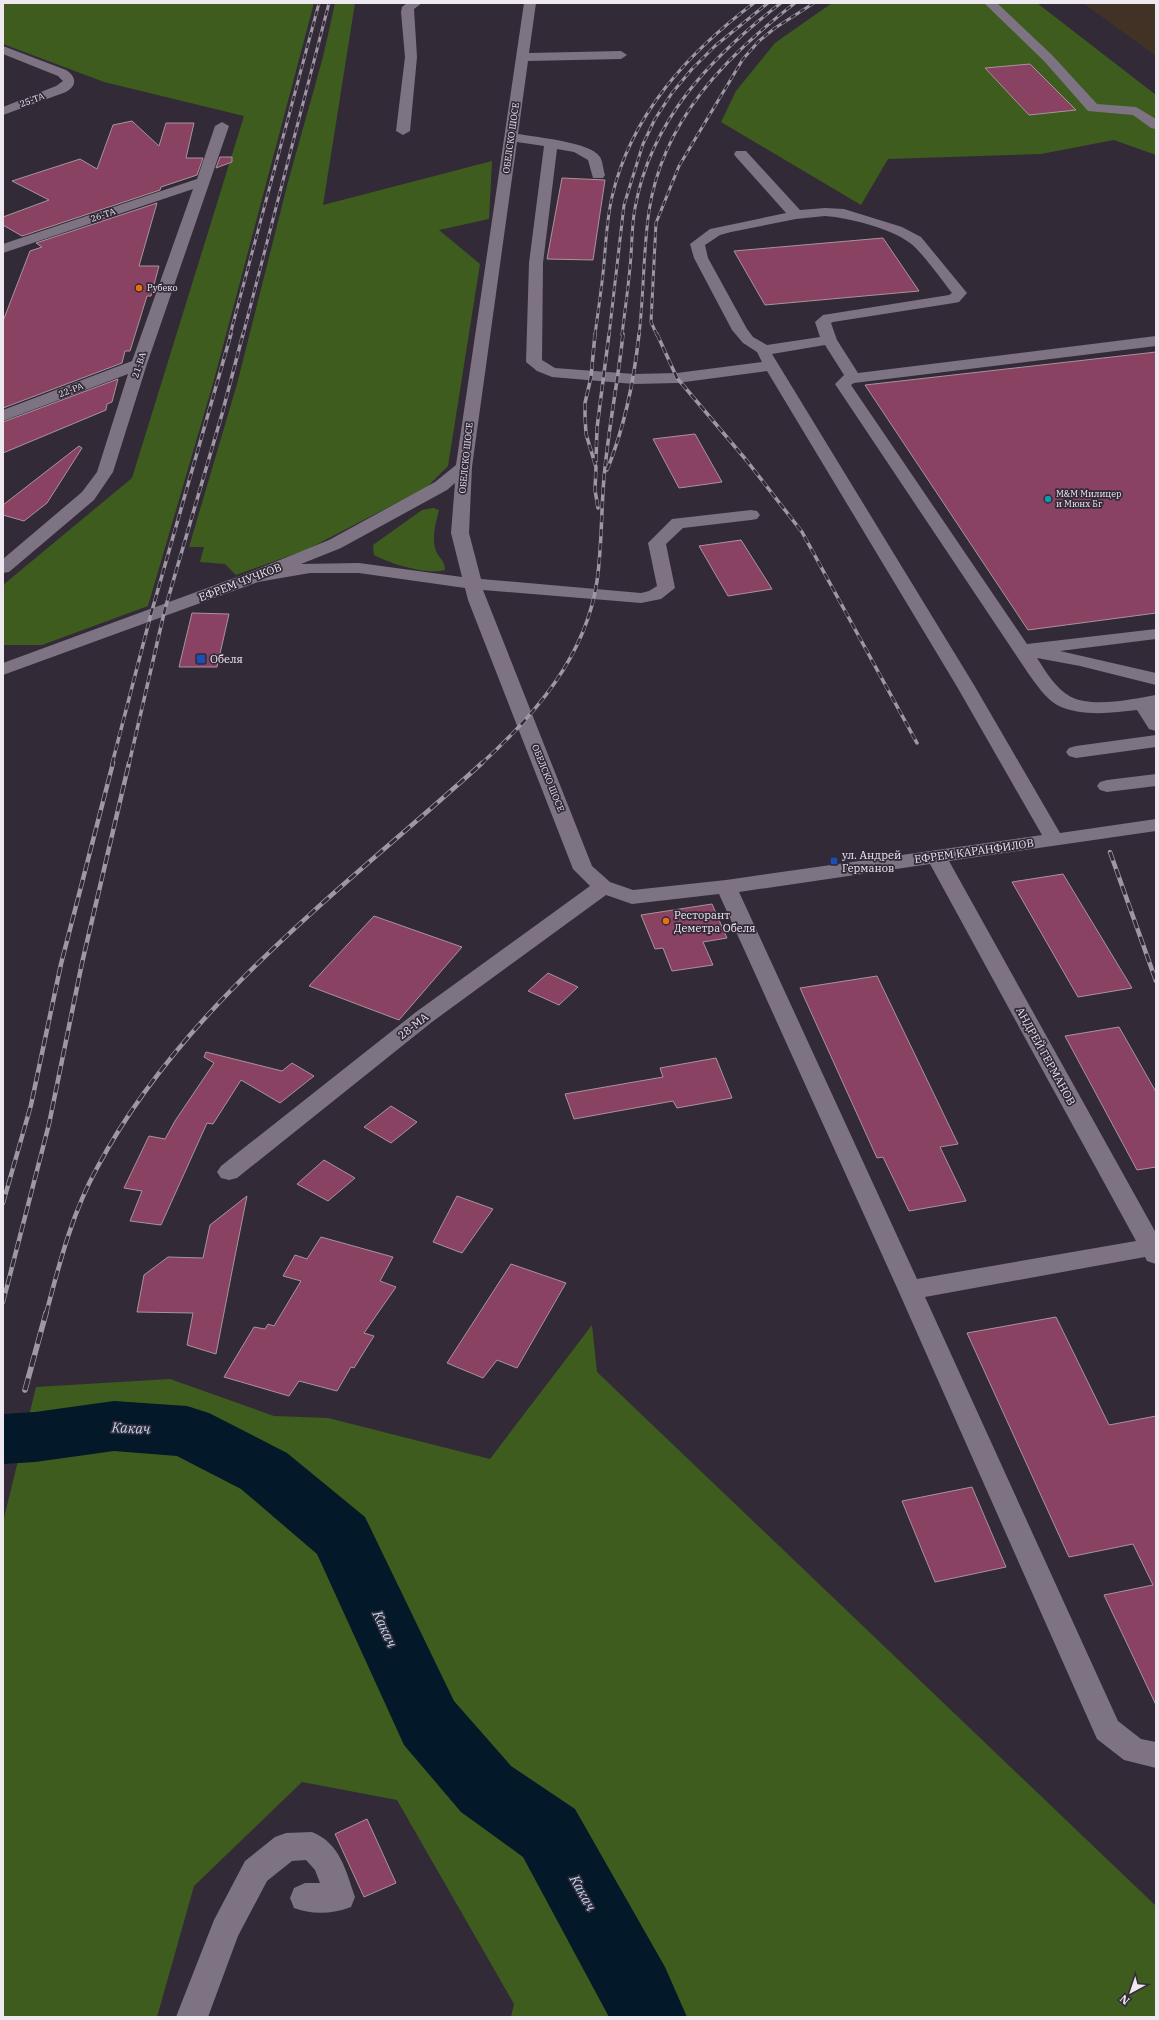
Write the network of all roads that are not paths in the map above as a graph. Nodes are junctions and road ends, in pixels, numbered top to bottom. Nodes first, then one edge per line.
1 (416, 3) edge
2 (530, 3) edge
3 (990, 3) edge
4 (3, 50) edge
5 (620, 55) dead end
6 (522, 57) junction
7 (3, 111) edge
8 (1156, 125) edge
9 (222, 126) dead end
10 (403, 131) dead end
11 (511, 137) junction
12 (551, 145) junction
13 (741, 154) dead end
14 (598, 175) dead end
15 (203, 181) junction
16 (796, 215) junction
17 (3, 249) edge
18 (830, 340) junction
19 (1156, 341) edge
20 (768, 358) junction
21 (139, 364) junction
22 (854, 378) junction
23 (3, 416) edge
24 (464, 467) junction
25 (751, 515) dead end
26 (3, 568) edge
27 (254, 577) junction
28 (474, 584) junction
29 (1156, 634) edge
30 (1022, 650) junction
31 (8, 666) edge
32 (1156, 679) edge
33 (1150, 702) edge
34 (1156, 725) edge
35 (1156, 740) edge
36 (1076, 752) dead end
37 (1156, 780) edge
38 (1107, 786) dead end
39 (1156, 825) edge
40 (1054, 839) junction
41 (936, 856) junction
42 (603, 887) junction
43 (726, 887) junction
44 (229, 1172) dead end
45 (1154, 1251) edge
46 (910, 1290) junction
47 (1156, 1755) edge
48 (305, 1898) dead end
49 (192, 2017) edge

1 - 10 street
2 - 6 street, ОБЕЛСКО ШОСЕ
3 - 8 street
4 - 7 street, 25-ТА
5 - 6 street
6 - 11 street, ОБЕЛСКО ШОСЕ
9 - 15 street, 21-ВА
11 - 12 street
11 - 24 street, ОБЕЛСКО ШОСЕ
12 - 14 street
12 - 20 street
13 - 16 street
15 - 17 street, 26-ТА
15 - 21 street, 21-ВА
16 - 18 street
16 - 20 street
18 - 20 street
18 - 22 street
19 - 22 street
20 - 40 street
21 - 23 street, 22-РА
21 - 26 street, 21-ВА
22 - 30 street
24 - 27 street, ЕФРЕМ ЧУЧКОВ
24 - 28 street, ОБЕЛСКО ШОСЕ
25 - 28 street
27 - 28 street
27 - 31 street, ЕФРЕМ ЧУЧКОВ
28 - 42 street, ОБЕЛСКО ШОСЕ
29 - 30 street
30 - 32 street
30 - 33 street
33 - 34 street
35 - 36 street
37 - 38 street
39 - 40 street, ЕФРЕМ КАРАНФИЛОВ
40 - 41 street, ЕФРЕМ КАРАНФИЛОВ
41 - 43 street, ЕФРЕМ КАРАНФИЛОВ
41 - 45 street, АНДРЕЙ ГЕРМАНОВ
42 - 43 street, ЕФРЕМ КАРАНФИЛОВ
42 - 44 street, 28-МА
43 - 46 street
45 - 46 street
46 - 47 street
48 - 49 street

